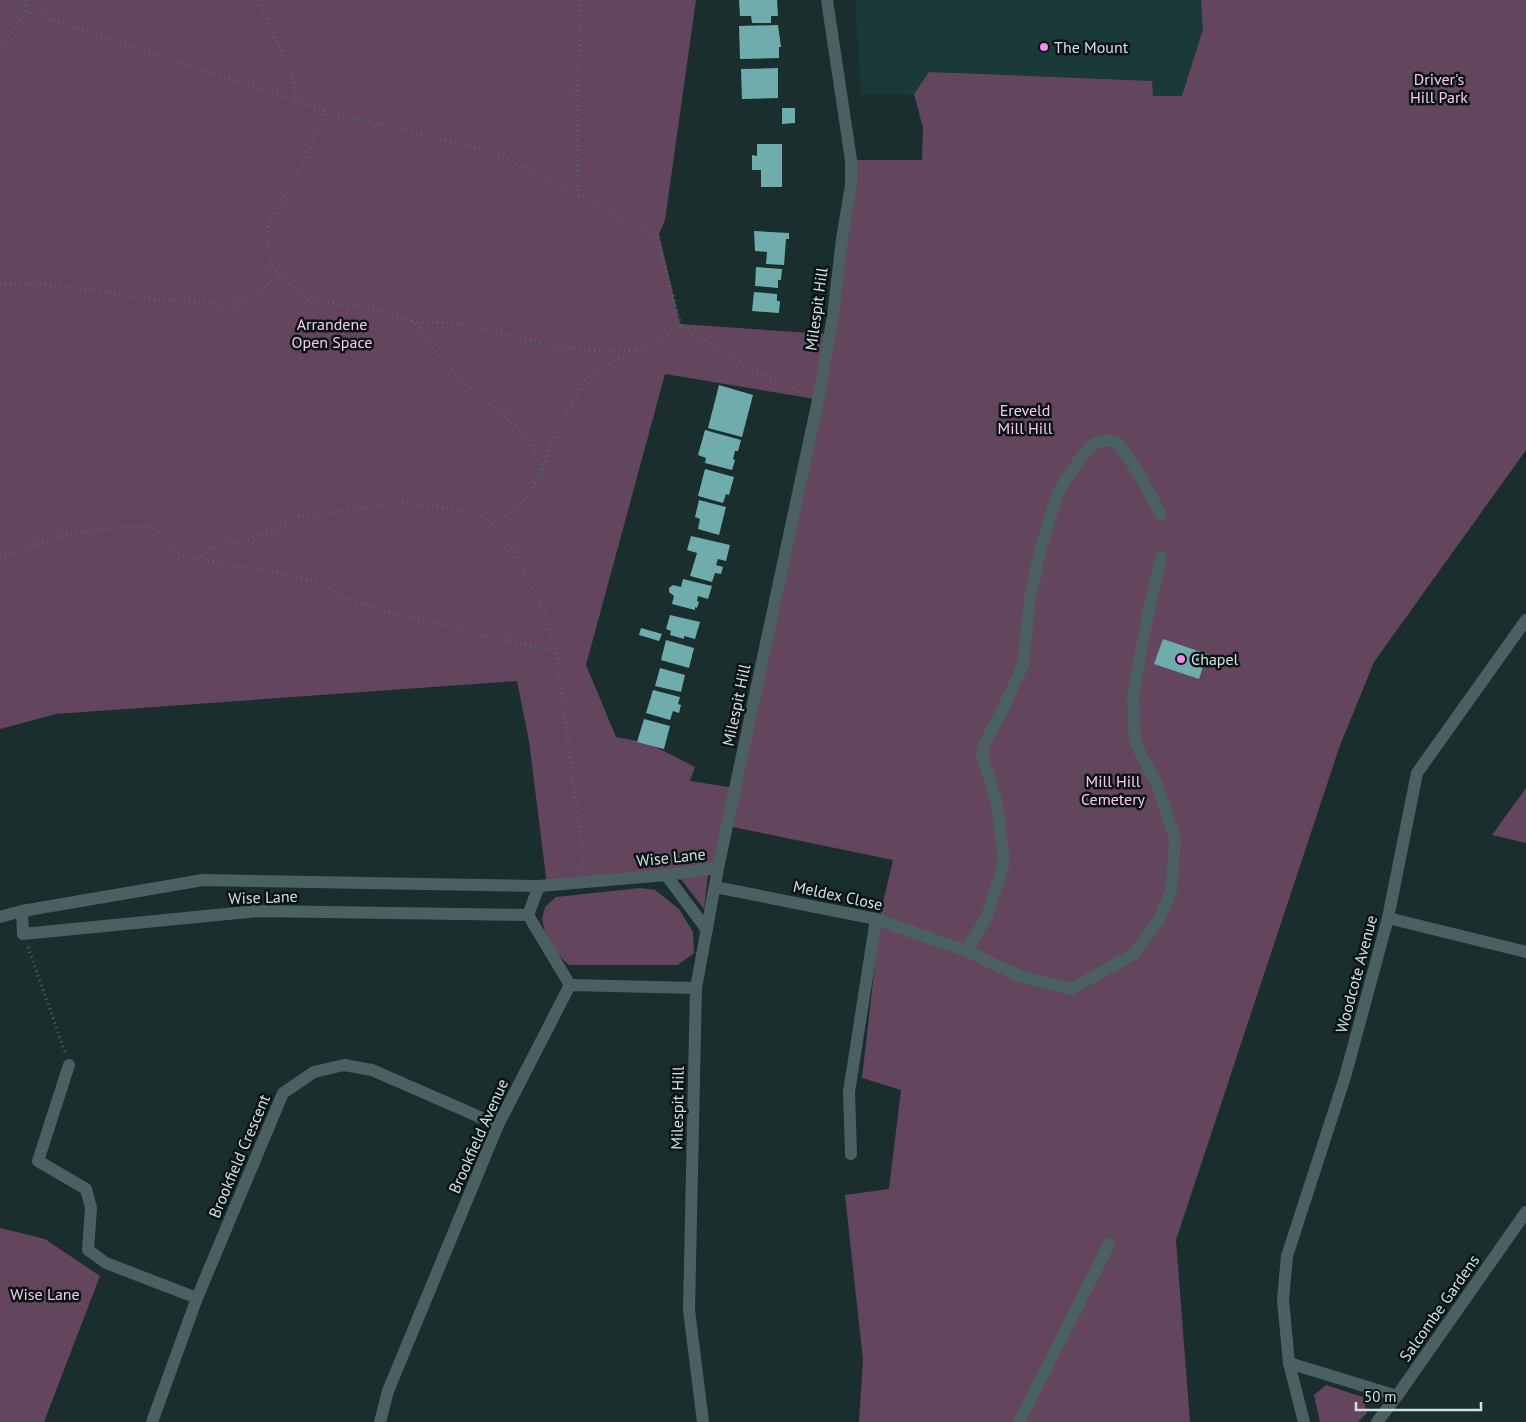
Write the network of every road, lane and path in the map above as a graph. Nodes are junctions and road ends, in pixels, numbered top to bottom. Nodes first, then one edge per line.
1 (27, 0) edge
2 (258, 0) edge
3 (581, 0) edge
4 (827, 0) edge
5 (26, 11) junction
6 (0, 48) edge
7 (295, 100) junction
8 (326, 110) junction
9 (578, 196) junction
10 (280, 275) junction
11 (0, 283) edge
12 (411, 322) junction
13 (680, 326) junction
14 (640, 350) junction
15 (818, 400) junction
16 (542, 472) junction
17 (1161, 515) dead end
18 (492, 524) junction
19 (1161, 557) dead end
20 (0, 558) edge
21 (197, 559) junction
22 (1526, 620) edge
23 (556, 650) junction
24 (718, 868) junction
25 (666, 875) junction
26 (587, 882) junction
27 (539, 886) junction
28 (715, 886) junction
29 (22, 911) junction
30 (528, 915) junction
31 (0, 917) edge
32 (1388, 918) junction
33 (876, 919) junction
34 (707, 930) junction
35 (23, 934) junction
36 (966, 951) junction
37 (1526, 952) edge
38 (570, 985) junction
39 (696, 988) junction
40 (69, 1065) joint
41 (498, 1126) junction
42 (851, 1154) dead end
43 (1526, 1212) edge
44 (1109, 1244) dead end
45 (197, 1298) junction
46 (1290, 1363) junction
47 (1397, 1396) junction
48 (152, 1422) edge
49 (380, 1422) edge
50 (703, 1422) edge
51 (1019, 1422) edge
52 (1304, 1422) edge
53 (1377, 1422) edge

1 - 5 path
2 - 7 path
3 - 9 path
4 - 15 street, Milespit Hill
5 - 6 path
5 - 7 path
7 - 8 path
8 - 9 path
8 - 10 path
9 - 13 path
10 - 11 path
10 - 12 path
12 - 14 path
12 - 16 path
13 - 14 path
13 - 15 path
14 - 16 path
15 - 24 street, Milespit Hill
16 - 18 path
17 - 36 street
18 - 21 path
18 - 23 path
19 - 36 street, Meldex Close
20 - 21 path
21 - 23 path
22 - 32 street, Woodcote Avenue
23 - 26 path
24 - 25 street, Wise Lane
24 - 28 street, Milespit Hill
25 - 26 street, Wise Lane
25 - 34 street
26 - 27 street, Wise Lane
27 - 29 street, Wise Lane
27 - 30 street
28 - 33 street, Meldex Close
28 - 34 street, Milespit Hill
29 - 31 street, Wise Lane
29 - 35 street
30 - 35 street, Wise Lane
30 - 38 street
32 - 37 street
32 - 46 street, Woodcote Avenue
33 - 36 street, Meldex Close
33 - 42 street
34 - 39 street, Milespit Hill
35 - 40 path
38 - 39 street
38 - 41 street, Brookfield Avenue
39 - 50 street, Milespit Hill
40 - 45 street
41 - 45 street, Brookfield Crescent
41 - 49 street, Brookfield Avenue
43 - 47 street, Salcombe Gardens
44 - 51 street
45 - 48 street, Brookfield Crescent
46 - 47 street
46 - 52 street, Woodcote Avenue
47 - 53 street, Salcombe Gardens

